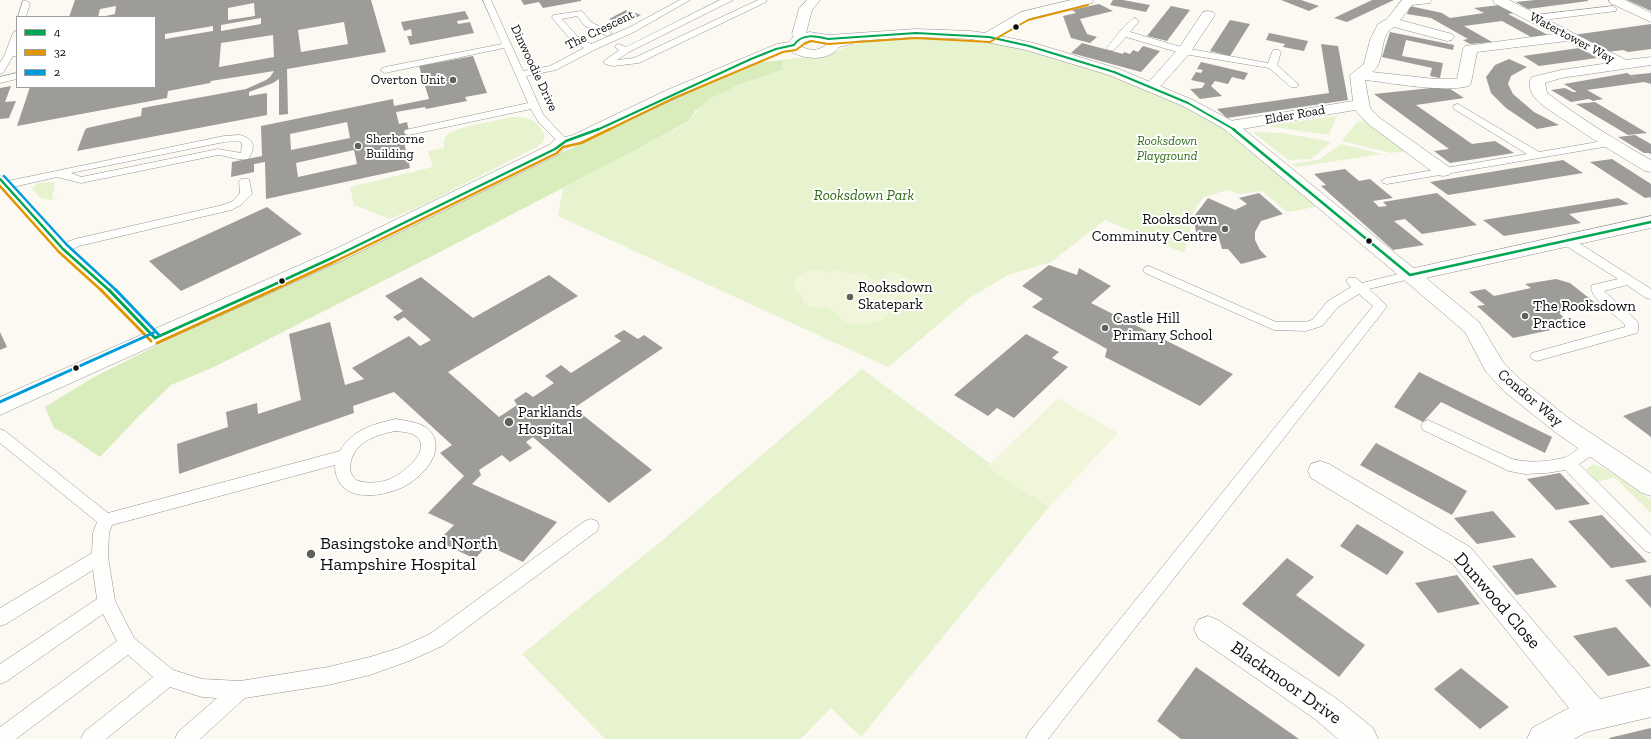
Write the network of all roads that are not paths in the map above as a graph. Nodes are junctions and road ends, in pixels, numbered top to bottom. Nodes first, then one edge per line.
1 (487, 0) edge
2 (686, 0) edge
3 (729, 0) edge
4 (762, 0) edge
5 (814, 0) edge
6 (1087, 0) edge
7 (1426, 0) edge
8 (1499, 0) edge
9 (26, 3) dead end
10 (1614, 5) edge
11 (1208, 15) dead end
12 (22, 16) edge
13 (1535, 18) junction
14 (1651, 18) edge
15 (1135, 21) dead end
16 (1392, 22) junction
17 (1123, 33) junction
18 (1570, 36) junction
19 (606, 37) junction
20 (989, 37) junction
21 (1447, 37) dead end
22 (16, 42) edge
23 (830, 42) junction
24 (803, 43) junction
25 (508, 45) junction
26 (591, 48) junction
27 (1111, 48) dead end
28 (626, 50) junction
29 (1184, 51) junction
30 (1276, 52) dead end
31 (14, 54) edge
32 (1651, 61) edge
33 (1624, 65) junction
34 (1272, 66) junction
35 (385, 70) dead end
36 (0, 72) edge
37 (521, 74) junction
38 (1357, 75) junction
39 (16, 76) edge
40 (0, 80) edge
41 (1294, 85) dead end
42 (1152, 87) junction
43 (1360, 104) junction
44 (534, 105) junction
45 (1458, 107) dead end
46 (1230, 126) junction
47 (409, 132) dead end
48 (560, 143) junction
49 (1608, 143) junction
50 (1537, 155) junction
51 (1651, 167) edge
52 (1443, 171) junction
53 (56, 173) junction
54 (245, 181) dead end
55 (1387, 181) dead end
56 (3, 182) edge
57 (1651, 222) edge
58 (1567, 240) junction
59 (64, 248) junction
60 (1149, 270) dead end
61 (1410, 275) junction
62 (1629, 280) junction
63 (1355, 285) junction
64 (1651, 295) edge
65 (155, 338) junction
66 (1538, 356) dead end
67 (0, 408) edge
68 (1428, 426) dead end
69 (0, 435) edge
70 (1594, 447) junction
71 (344, 456) junction
72 (1568, 463) junction
73 (1320, 471) dead end
74 (1651, 486) edge
75 (106, 520) junction
76 (591, 526) dead end
77 (1651, 546) edge
78 (100, 557) junction
79 (106, 602) junction
80 (0, 618) edge
81 (1208, 629) dead end
82 (128, 644) junction
83 (0, 675) edge
84 (167, 677) junction
85 (240, 690) junction
86 (1651, 702) edge
87 (1594, 716) junction
88 (0, 739) edge
89 (91, 739) edge
90 (185, 739) edge
91 (1036, 739) edge
92 (1362, 739) edge
93 (1543, 739) edge

1 - 25 lane, Dinwoodie Drive
2 - 19 lane, The Crescent
3 - 28 lane
4 - 28 lane
5 - 24 street
6 - 20 street
7 - 16 street
8 - 13 street, Watertower Way
9 - 12 lane
10 - 13 lane
10 - 14 street
11 - 29 street
13 - 18 street, Watertower Way
15 - 17 lane
16 - 21 street
16 - 38 street
17 - 27 lane
17 - 29 lane
18 - 33 street, Watertower Way
18 - 38 street
19 - 26 lane, The Crescent
19 - 26 lane
19 - 28 lane
20 - 23 street, Condor Way
20 - 42 street, Condor Way
22 - 31 lane
23 - 24 street
23 - 24 street
24 - 48 street
25 - 35 lane
25 - 37 lane, Dinwoodie Drive
26 - 37 lane, The Crescent
29 - 34 lane
29 - 42 street
30 - 34 lane
31 - 36 lane
32 - 33 street
33 - 49 street
34 - 41 lane
37 - 44 lane, Dinwoodie Drive
38 - 43 street
39 - 40 lane
42 - 46 street, Condor Way
43 - 46 street, Elder Road
43 - 52 street
44 - 47 lane
44 - 48 lane, Dinwoodie Drive
45 - 50 lane
46 - 61 street, Condor Way
48 - 65 street
49 - 50 lane
49 - 51 street
50 - 52 lane
52 - 55 lane
53 - 53 lane
53 - 56 lane
54 - 59 lane
56 - 59 lane
57 - 58 street
58 - 61 street
58 - 62 lane
59 - 65 lane
60 - 63 lane
61 - 63 lane
61 - 70 street, Condor Way
62 - 64 lane
62 - 66 lane
63 - 91 lane
65 - 67 street
68 - 72 lane
69 - 75 lane
70 - 72 lane
70 - 74 street, Condor Way
71 - 71 lane
71 - 75 lane
72 - 77 lane
73 - 87 street, Dunwood Close
75 - 78 lane
76 - 85 lane
78 - 79 lane
78 - 80 lane
79 - 82 lane
79 - 83 lane
81 - 92 street, Blackmoor Drive
82 - 84 lane
82 - 88 lane
84 - 85 lane
84 - 89 lane
85 - 90 lane
86 - 87 street
87 - 93 street

